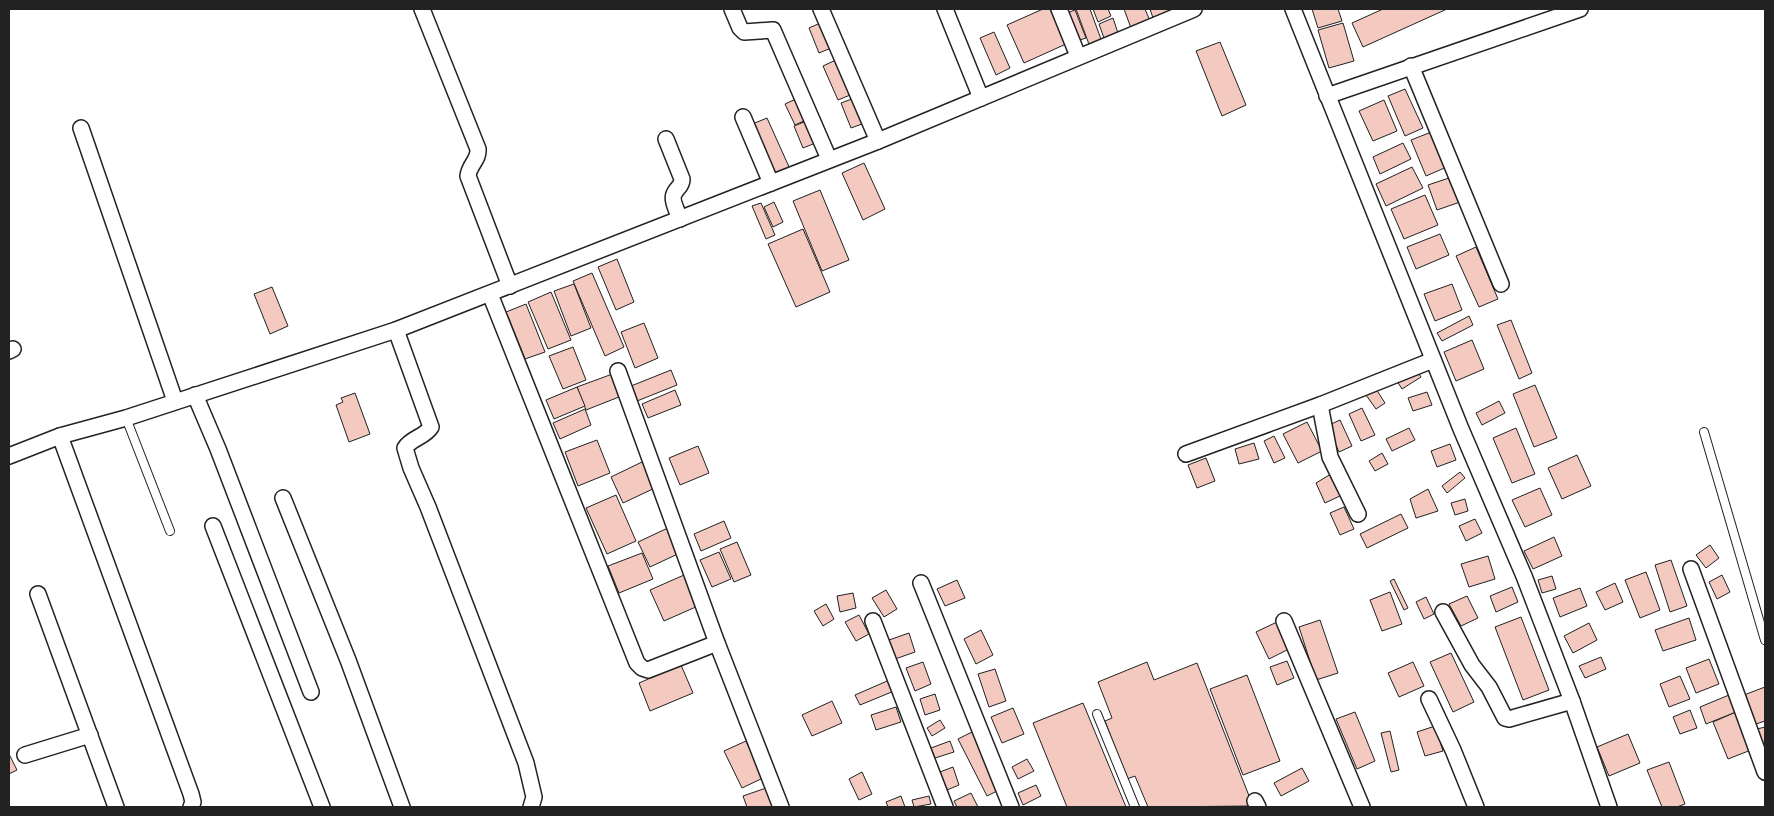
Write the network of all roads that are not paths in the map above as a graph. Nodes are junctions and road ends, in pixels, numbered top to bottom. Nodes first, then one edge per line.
1 (422, 9) edge
2 (732, 9) edge
3 (821, 9) edge
4 (945, 9) edge
5 (1059, 9) edge
6 (1292, 9) edge
7 (1580, 9) edge
8 (1189, 10) edge
9 (1078, 56) junction
10 (1410, 66) junction
11 (1327, 96) junction
12 (981, 98) junction
13 (743, 117) dead end
14 (81, 128) dead end
15 (666, 139) dead end
16 (878, 141) junction
17 (829, 159) junction
18 (771, 183) junction
19 (680, 219) junction
20 (1501, 284) dead end
21 (510, 286) junction
22 (490, 294) junction
23 (396, 330) junction
24 (1433, 360) junction
25 (618, 371) dead end
26 (196, 395) junction
27 (175, 401) junction
28 (1320, 405) junction
29 (126, 418) junction
30 (1704, 432) dead end
31 (60, 436) junction
32 (1186, 454) dead end
33 (9, 456) edge
34 (284, 498) dead end
35 (1358, 514) dead end
36 (213, 526) dead end
37 (170, 531) dead end
38 (1690, 569) dead end
39 (921, 584) dead end
40 (38, 594) dead end
41 (1443, 612) dead end
42 (1284, 620) dead end
43 (874, 621) dead end
44 (1765, 640) edge
45 (717, 643) junction
46 (311, 692) dead end
47 (1429, 699) dead end
48 (1572, 702) junction
49 (1097, 714) dead end
50 (90, 735) junction
51 (25, 756) dead end
52 (1765, 772) edge
53 (116, 807) edge
54 (191, 807) edge
55 (322, 807) edge
56 (402, 807) edge
57 (531, 807) edge
58 (780, 807) edge
59 (945, 807) edge
60 (1011, 807) edge
61 (1135, 807) edge
62 (1362, 807) edge
63 (1476, 807) edge
64 (1609, 807) edge

1 - 21 street
2 - 17 street
3 - 16 street
4 - 12 street
5 - 9 street
6 - 11 street
7 - 10 street
8 - 9 street
9 - 12 street
10 - 11 street
10 - 20 street
11 - 24 street
12 - 16 street
13 - 18 street
14 - 27 street
15 - 19 street
16 - 17 street
17 - 18 street
18 - 19 street
19 - 21 street
21 - 22 street
22 - 23 street
22 - 45 street
23 - 26 street
23 - 57 street
24 - 28 street
24 - 48 street
25 - 45 street
26 - 27 street
26 - 46 street
27 - 29 street
28 - 32 street
28 - 35 street
29 - 31 street
29 - 37 lane
30 - 44 lane
31 - 33 street
31 - 54 street
34 - 56 street
36 - 55 street
38 - 52 street
39 - 60 street
40 - 50 street
41 - 48 street
42 - 62 street
43 - 59 street
45 - 58 street
47 - 63 street
48 - 64 street
49 - 61 lane
50 - 51 street
50 - 53 street

